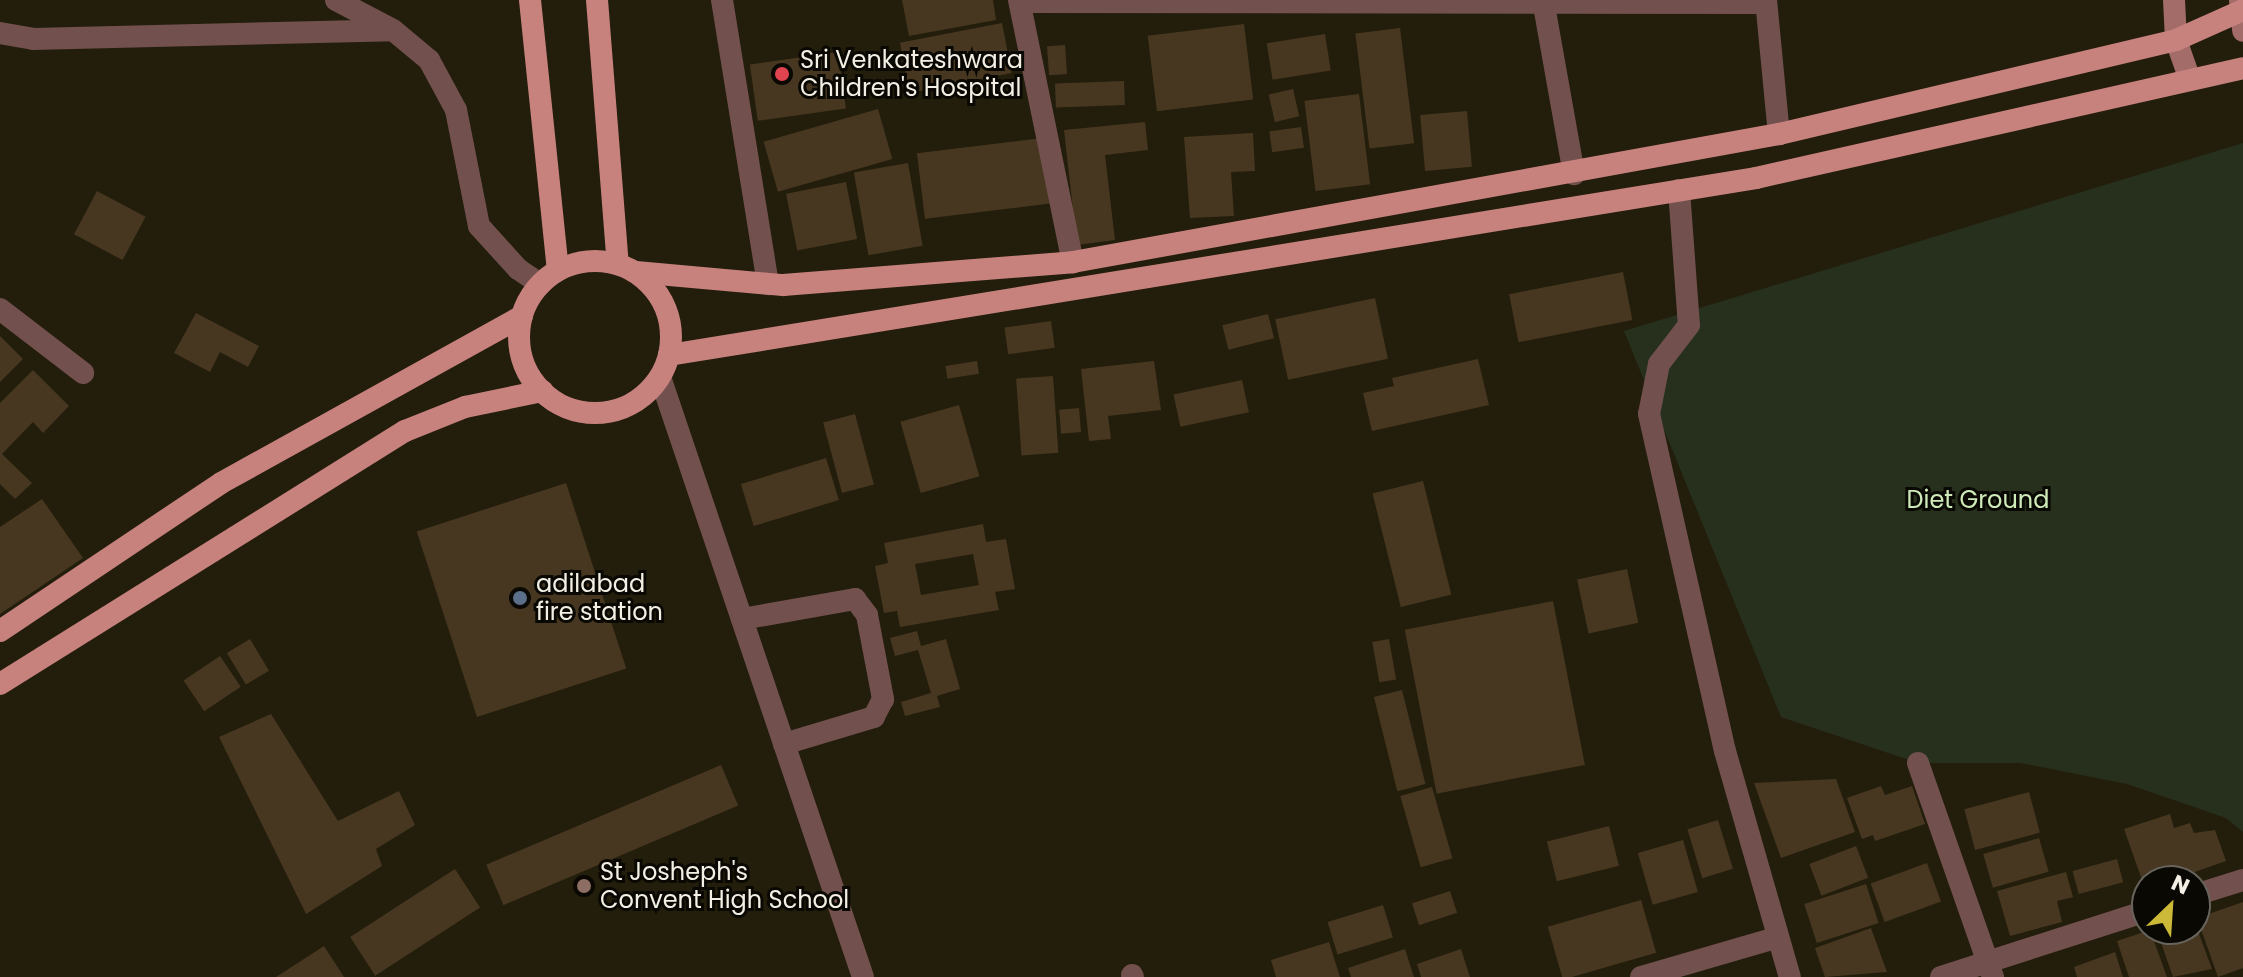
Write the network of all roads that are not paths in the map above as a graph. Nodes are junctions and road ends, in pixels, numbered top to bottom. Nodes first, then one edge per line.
1 (336, 0) edge
2 (530, 0) edge
3 (597, 0) edge
4 (722, 0) edge
5 (2174, 0) edge
6 (1020, 1) edge
7 (1766, 1) edge
8 (1543, 2) edge
9 (2242, 13) edge
10 (393, 30) junction
11 (0, 33) edge
12 (2176, 40) junction
13 (2243, 68) edge
14 (2190, 80) junction
15 (1779, 134) junction
16 (1574, 174) junction
17 (1679, 190) junction
18 (1073, 262) junction
19 (627, 268) junction
20 (558, 270) junction
21 (540, 284) junction
22 (768, 284) junction
23 (0, 309) edge
24 (522, 316) junction
25 (669, 355) junction
26 (83, 373) dead end
27 (660, 377) junction
28 (542, 391) junction
29 (742, 619) junction
30 (0, 631) edge
31 (0, 684) edge
32 (784, 744) junction
33 (1918, 763) dead end
34 (2243, 880) edge
35 (2211, 890) edge
36 (2131, 917) edge
37 (1775, 938) junction
38 (1990, 969) edge
39 (863, 977) edge
40 (1641, 977) edge
41 (1790, 977) edge
42 (1941, 977) edge

1 - 10 street
2 - 20 main road
3 - 19 main road
4 - 22 street
5 - 12 main road
6 - 8 street
6 - 18 street
7 - 8 street
7 - 15 street
8 - 16 street
9 - 12 main road
10 - 11 street
10 - 21 street
12 - 14 main road
12 - 15 main road
13 - 14 main road
14 - 17 main road
15 - 16 main road
16 - 18 main road
17 - 25 main road
17 - 37 street
18 - 22 main road
19 - 20 main road
19 - 22 main road
19 - 25 main road
20 - 21 main road
21 - 24 main road
23 - 26 street
24 - 28 main road
24 - 30 main road
25 - 27 main road
27 - 28 main road
27 - 29 street
28 - 31 main road
29 - 32 street
29 - 32 street
32 - 39 street
33 - 38 street
34 - 35 street
36 - 38 street
37 - 40 street
37 - 41 street
38 - 42 street

